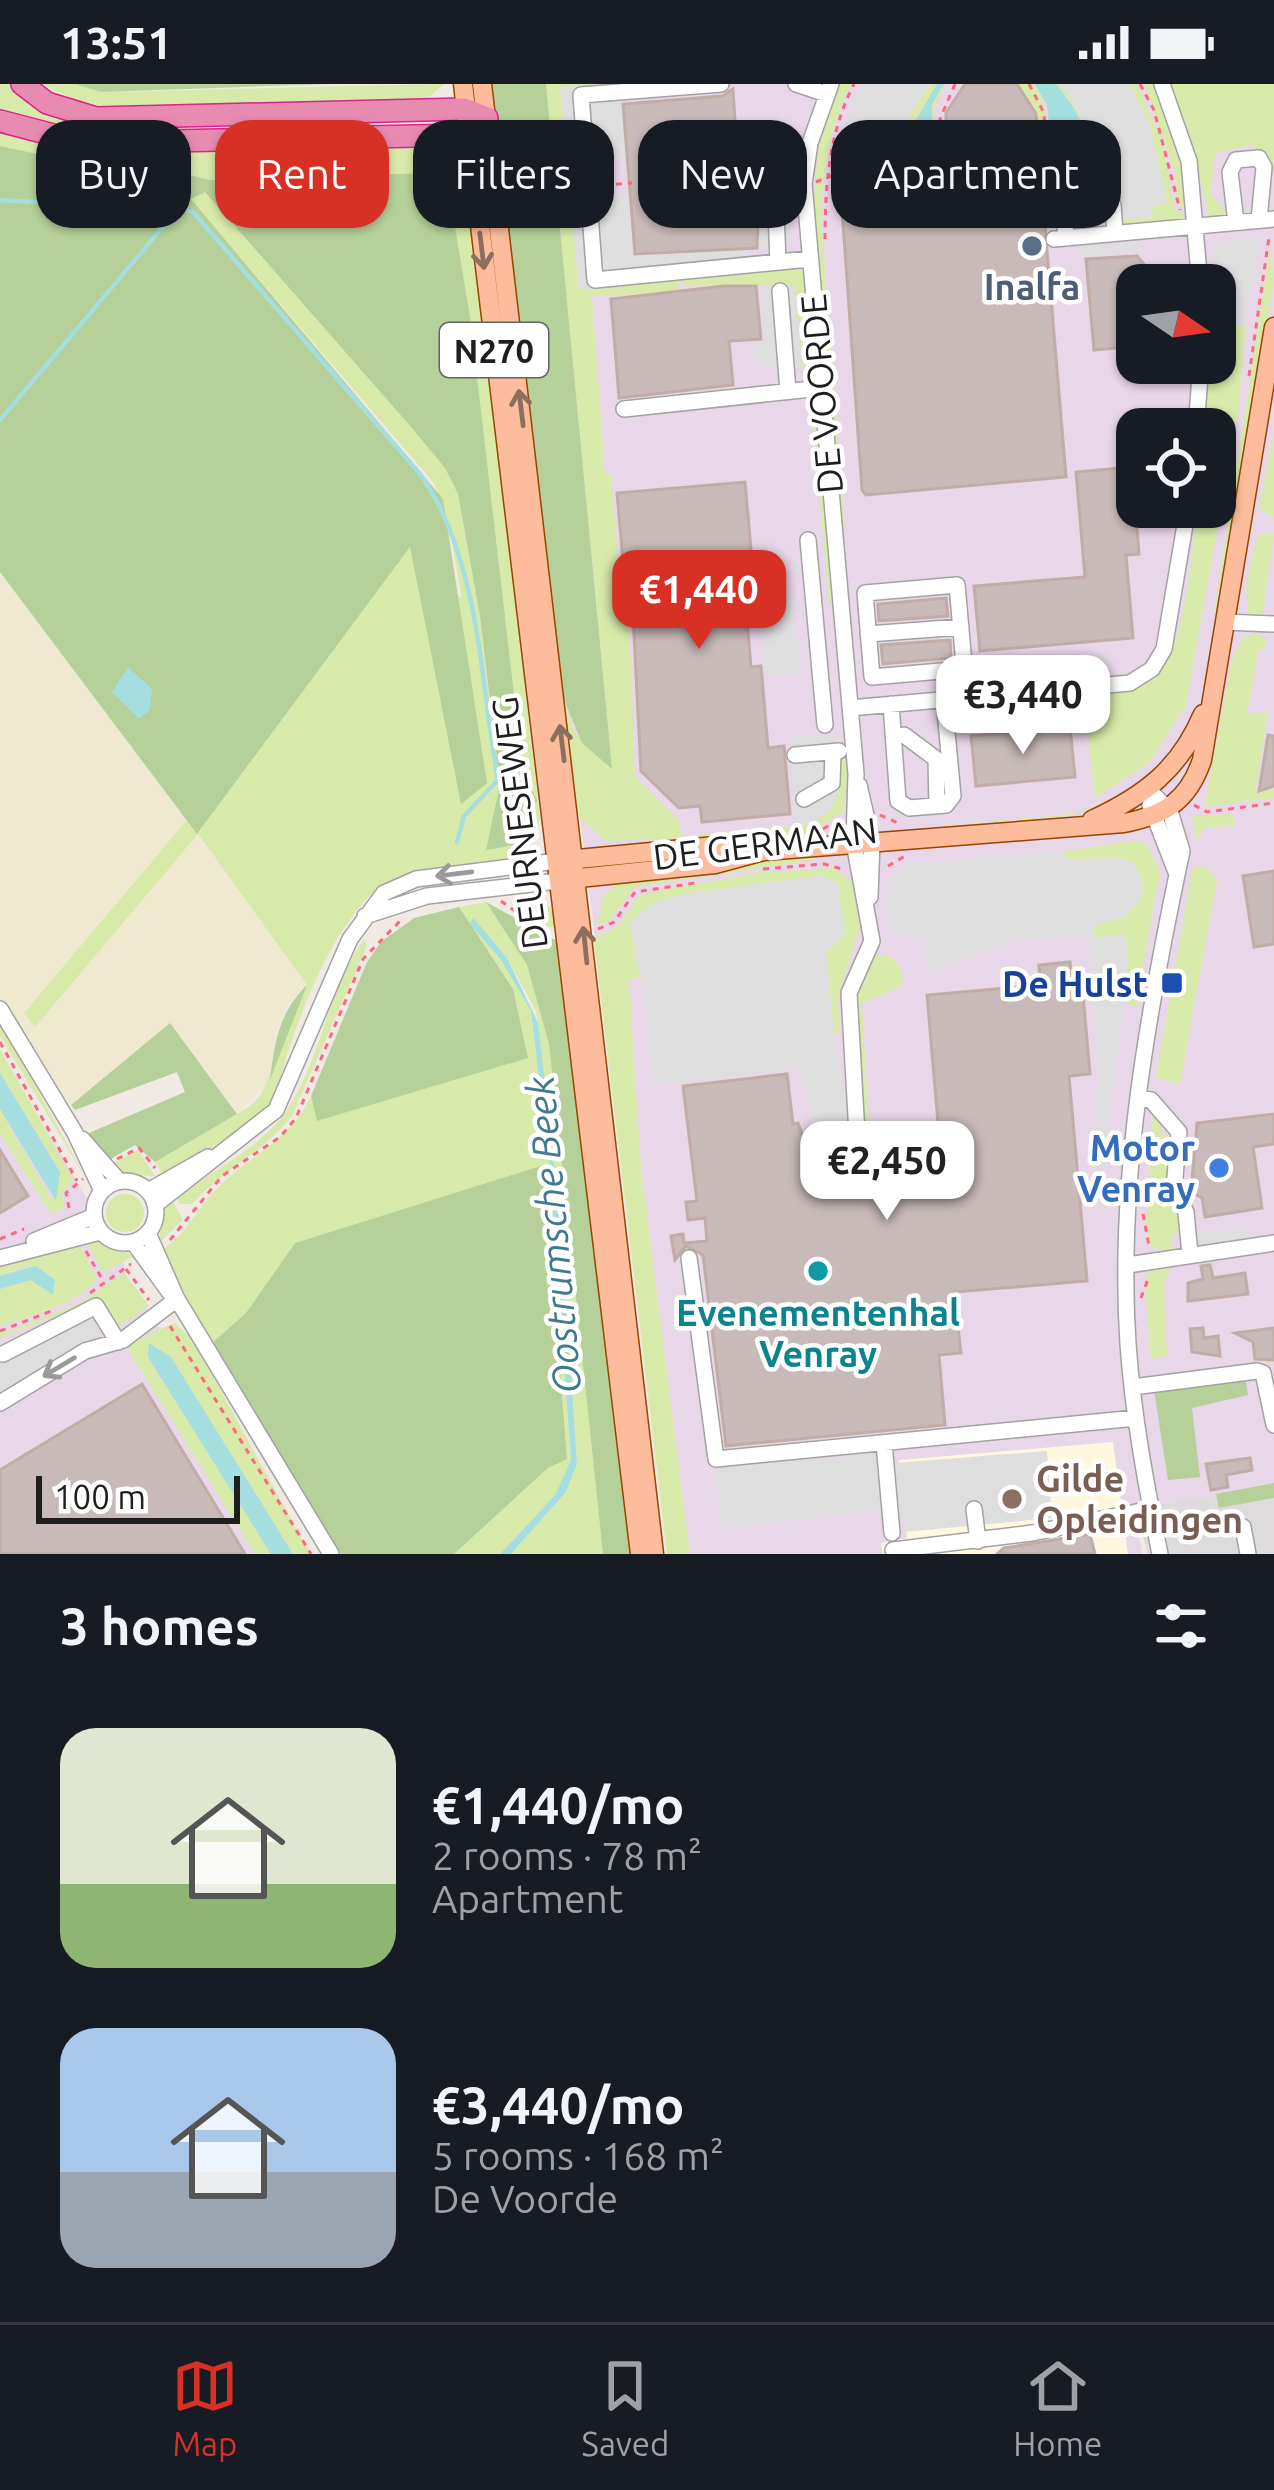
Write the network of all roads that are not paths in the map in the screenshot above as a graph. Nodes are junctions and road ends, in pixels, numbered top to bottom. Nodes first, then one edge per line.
1 (22, 84) edge
2 (463, 84) edge
3 (482, 84) edge
4 (721, 84) edge
5 (796, 84) edge
6 (1162, 84) edge
7 (829, 89) edge
8 (464, 109) junction
9 (487, 118) junction
10 (465, 120) edge
11 (485, 120) edge
12 (0, 121) edge
13 (413, 136) edge
14 (1197, 217) junction
15 (1268, 219) edge
16 (1236, 222) junction
17 (480, 228) edge
18 (776, 228) edge
19 (1062, 228) edge
20 (1115, 228) edge
21 (1115, 233) junction
22 (809, 259) junction
23 (778, 262) junction
24 (1199, 264) edge
25 (780, 291) dead end
26 (1274, 326) edge
27 (820, 388) junction
28 (788, 391) junction
29 (624, 409) dead end
30 (1184, 528) edge
31 (808, 540) dead end
32 (842, 615) junction
33 (815, 618) junction
34 (1224, 622) junction
35 (1274, 624) edge
36 (961, 627) junction
37 (868, 634) junction
38 (964, 669) junction
39 (967, 698) junction
40 (1209, 699) junction
41 (944, 700) junction
42 (892, 704) junction
43 (850, 708) junction
44 (825, 725) dead end
45 (894, 737) junction
46 (854, 749) junction
47 (832, 752) junction
48 (795, 755) dead end
49 (1149, 790) junction
50 (804, 799) dead end
51 (937, 806) junction
52 (1160, 814) junction
53 (1086, 822) junction
54 (863, 842) junction
55 (567, 870) junction
56 (574, 932) junction
57 (0, 1009) edge
58 (1138, 1099) junction
59 (857, 1134) dead end
60 (92, 1174) junction
61 (119, 1181) junction
62 (102, 1191) junction
63 (159, 1193) junction
64 (97, 1224) junction
65 (141, 1238) junction
66 (1274, 1243) edge
67 (1190, 1255) junction
68 (2, 1258) edge
69 (689, 1258) dead end
70 (1128, 1265) junction
71 (176, 1299) junction
72 (120, 1341) junction
73 (4, 1354) dead end
74 (1133, 1387) junction
75 (0, 1403) edge
76 (1136, 1418) junction
77 (1274, 1425) edge
78 (884, 1443) junction
79 (974, 1509) dead end
80 (1151, 1509) junction
81 (1244, 1527) dead end
82 (978, 1541) junction
83 (893, 1545) edge
84 (332, 1554) edge
85 (640, 1554) edge
86 (654, 1554) edge
87 (1160, 1554) edge
88 (1248, 1554) edge

1 - 8 highway
2 - 8 main road, DEURNESEWEG / N270
3 - 9 main road, DEURNESEWEG / N270
4 - 23 street, DE VOORDE
5 - 7 street
6 - 14 street
7 - 22 street
8 - 9 highway
8 - 10 main road, DEURNESEWEG / N270
9 - 11 highway
55 -> 9 main road, DEURNESEWEG / N270
12 - 13 highway
14 - 16 street
14 - 21 street
14 - 24 street
15 - 16 street
15 - 16 street
17 -> 55 main road, DEURNESEWEG / N270
18 - 23 street
19 - 21 street
20 - 21 street
22 - 23 street, DE VOORDE
22 - 27 street, DE VOORDE
25 - 28 street
26 - 34 main road
27 - 28 street
27 - 32 street, DE VOORDE
28 - 29 street
30 - 39 street
31 - 33 street
32 - 33 street
32 - 43 street, DE VOORDE
33 - 44 street
34 - 35 street
34 - 40 main road
36 - 37 street
36 - 37 street
36 - 38 street
37 - 38 street
38 - 39 street
39 - 41 street
40 - 49 main road
40 - 52 main road
41 - 42 street
41 - 51 street
42 - 43 street
42 - 45 street
43 - 46 street, DE VOORDE
45 - 51 street
45 - 51 street
46 - 47 street
46 - 54 street, DE VOORDE
47 - 48 street
47 - 50 street
49 - 52 street
49 - 53 main road, DE GERMAAN
52 - 53 main road, DE GERMAAN
52 - 58 street
53 - 54 main road, DE GERMAAN
54 - 55 main road, DE GERMAAN
54 - 59 street, DE VOORDE
55 - 56 main road, DEURNESEWEG / N270
55 - 63 street
56 - 85 main road, DEURNESEWEG / N270
86 -> 56 main road, DEURNESEWEG / N270
57 - 60 street
58 - 67 street
58 - 70 street
60 - 61 street
60 - 62 street
61 - 62 street
61 - 63 street
62 - 64 street
63 - 65 street
64 - 65 street
64 - 68 street
65 - 71 street
66 - 67 street
67 - 70 street
69 - 78 street
70 - 74 street
71 - 72 street
71 - 84 street
72 - 73 street
72 -> 75 street
74 - 76 street
74 - 77 street
76 - 78 street
76 - 80 street
78 - 83 street
79 - 82 street
80 - 82 street
80 - 87 street
81 - 88 street
82 - 83 street

